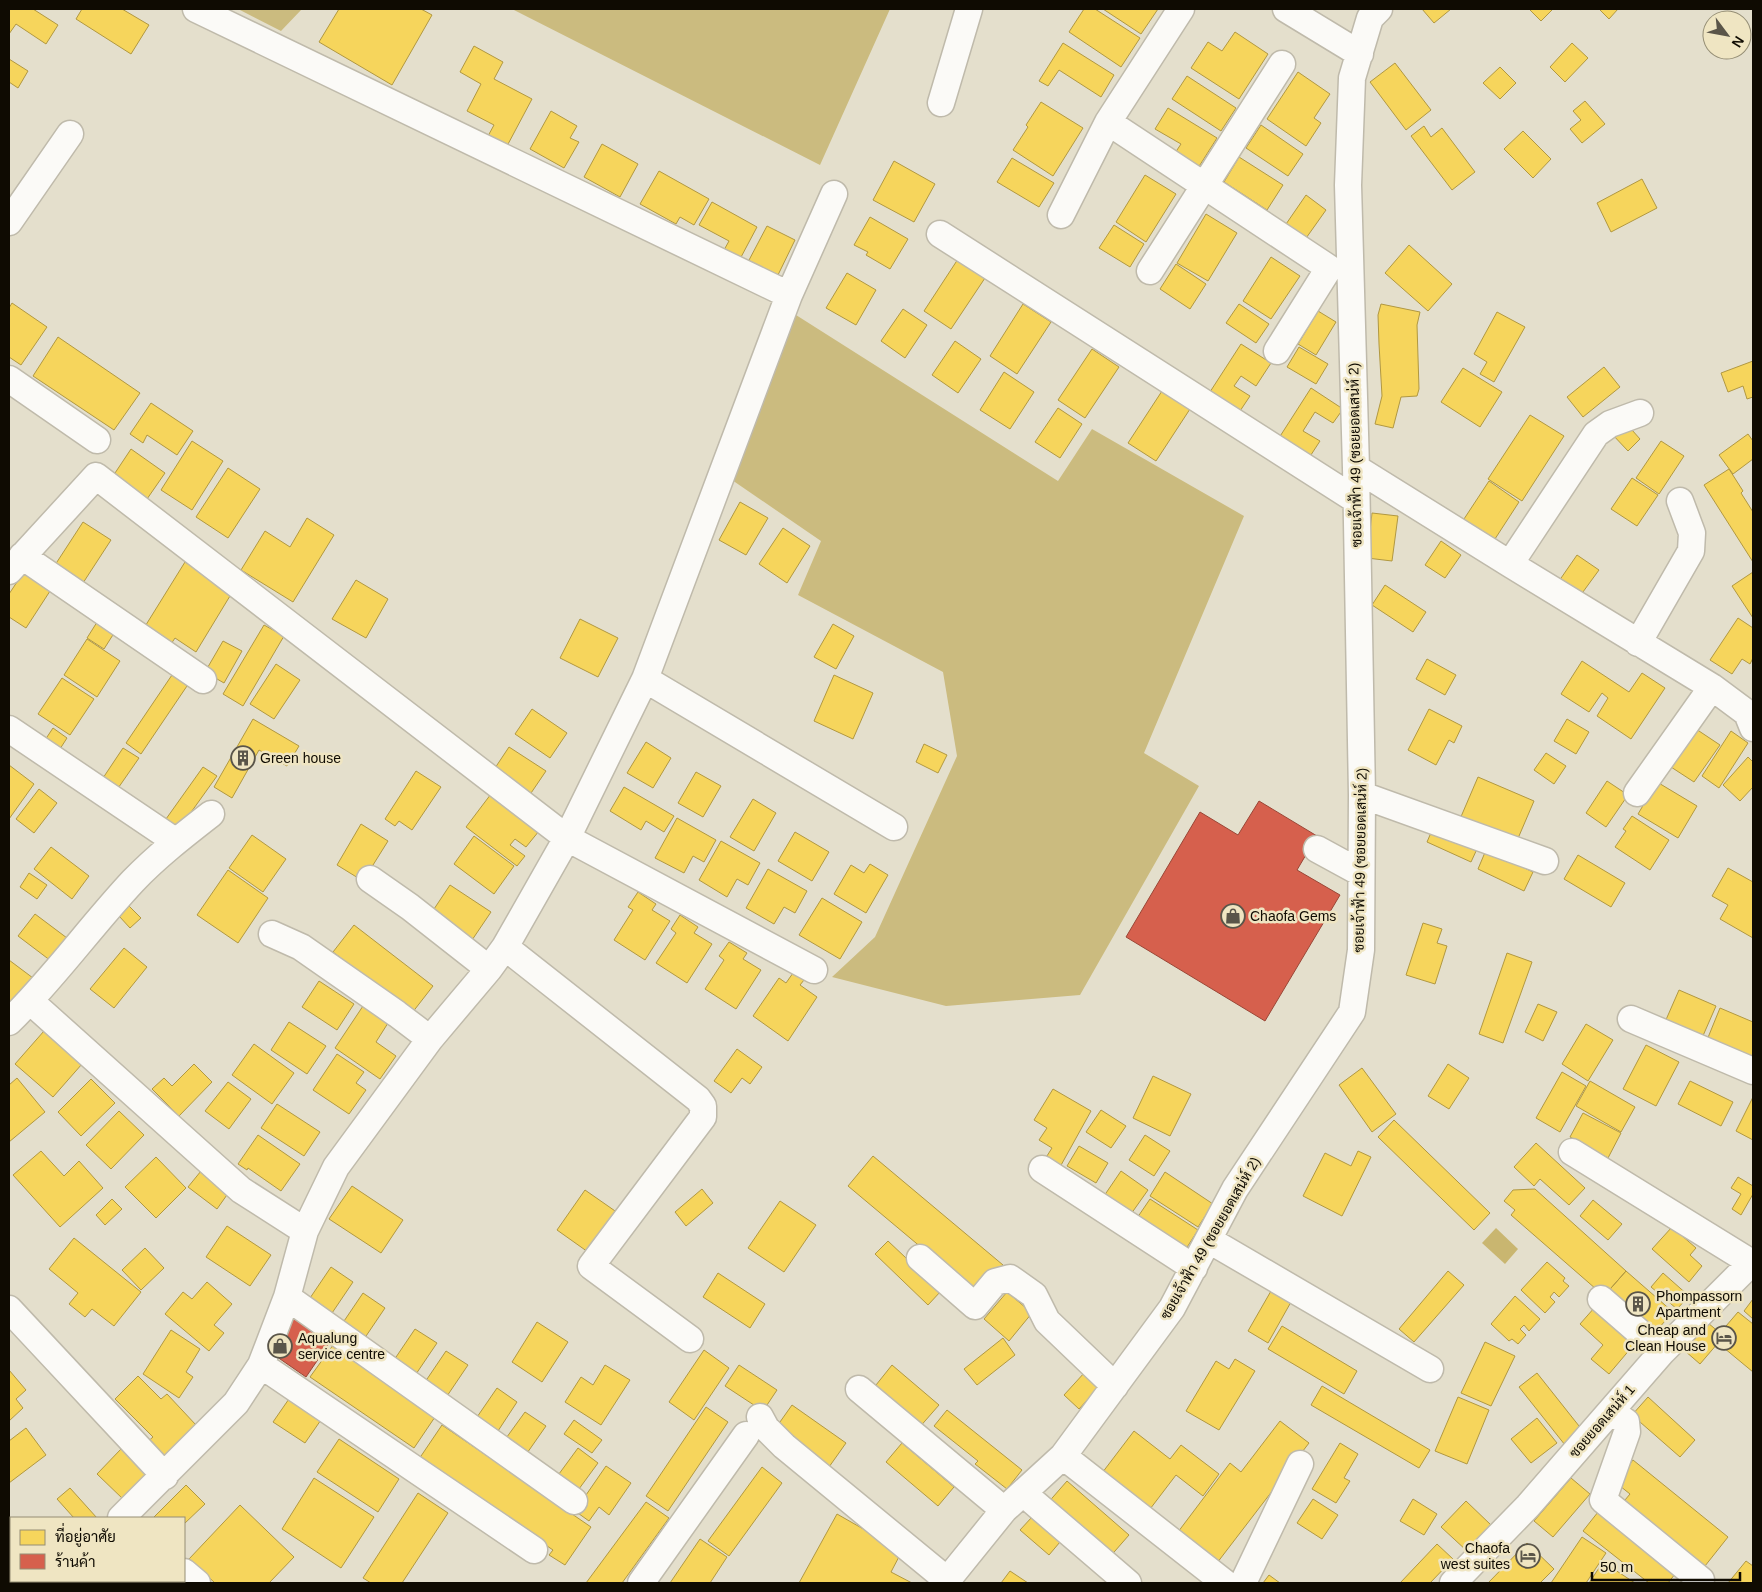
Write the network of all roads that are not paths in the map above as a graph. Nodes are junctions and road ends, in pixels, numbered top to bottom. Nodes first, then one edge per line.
1 (196, 9) edge
2 (969, 9) edge
3 (1180, 9) edge
4 (1379, 9) edge
5 (1297, 11) edge
6 (1360, 54) junction
7 (1282, 64) dead end
8 (941, 103) dead end
9 (1108, 122) junction
10 (70, 134) dead end
11 (1204, 185) junction
12 (834, 194) dead end
13 (1061, 215) dead end
14 (9, 222) edge
15 (940, 234) dead end
16 (1150, 271) dead end
17 (788, 295) junction
18 (1277, 351) dead end
19 (9, 379) edge
20 (1640, 413) dead end
21 (97, 440) dead end
22 (1356, 468) junction
23 (1356, 500) junction
24 (1680, 501) dead end
25 (15, 563) edge
26 (1510, 564) junction
27 (1638, 643) junction
28 (645, 679) junction
29 (203, 680) dead end
30 (1712, 687) junction
31 (1751, 717) edge
32 (9, 729) edge
33 (1637, 793) dead end
34 (1362, 795) junction
35 (211, 814) dead end
36 (894, 827) dead end
37 (567, 838) junction
38 (175, 841) junction
39 (1317, 849) dead end
40 (1545, 861) dead end
41 (1360, 873) junction
42 (370, 878) dead end
43 (272, 934) dead end
44 (505, 947) junction
45 (489, 969) junction
46 (814, 970) dead end
47 (30, 1001) junction
48 (1631, 1019) dead end
49 (9, 1022) edge
50 (430, 1039) junction
51 (1753, 1071) edge
52 (1572, 1152) dead end
53 (1042, 1169) dead end
54 (305, 1231) junction
55 (1209, 1240) junction
56 (920, 1258) dead end
57 (1752, 1262) edge
58 (1194, 1268) junction
59 (287, 1297) junction
60 (1601, 1299) dead end
61 (9, 1309) edge
62 (690, 1339) dead end
63 (1662, 1352) junction
64 (260, 1364) junction
65 (1430, 1369) dead end
66 (1115, 1386) junction
67 (859, 1389) dead end
68 (1611, 1411) junction
69 (1063, 1456) junction
70 (1300, 1464) dead end
71 (165, 1476) junction
72 (574, 1501) dead end
73 (1014, 1501) junction
74 (124, 1517) edge
75 (534, 1550) dead end
76 (185, 1573) edge
77 (946, 1581) edge
78 (197, 1583) edge
79 (641, 1583) edge
80 (1128, 1583) edge
81 (1225, 1583) edge
82 (1243, 1583) edge
83 (1453, 1583) edge
84 (1698, 1583) edge

1 - 17 street
2 - 8 street
3 - 9 street
4 - 6 street, ซอยเจ้าฟ้า 49 (ซอยยอดเสน่ห์ 2)
5 - 6 street
6 - 22 street, ซอยเจ้าฟ้า 49 (ซอยยอดเสน่ห์ 2)
7 - 11 street
9 - 11 street
9 - 13 street
10 - 14 street
11 - 16 street
11 - 18 street
12 - 17 street
15 - 23 street
17 - 28 street
19 - 21 street
20 - 26 street
22 - 23 street, ซอยเจ้าฟ้า 49 (ซอยยอดเสน่ห์ 2)
22 - 26 street
23 - 34 street, ซอยเจ้าฟ้า 49 (ซอยยอดเสน่ห์ 2)
24 - 27 street
25 - 29 street
25 - 37 street
26 - 27 street
27 - 30 street
28 - 36 street
28 - 37 street
30 - 31 street
30 - 33 street
32 - 38 street
34 - 40 street
34 - 41 street, ซอยเจ้าฟ้า 49 (ซอยยอดเสน่ห์ 2)
35 - 38 street
37 - 44 street
37 - 46 street
38 - 47 street
39 - 41 street
41 - 55 street, ซอยเจ้าฟ้า 49 (ซอยยอดเสน่ห์ 2)
42 - 45 street
43 - 50 street
44 - 45 street
44 - 62 street
45 - 50 street
47 - 49 street
47 - 54 street
48 - 51 street
50 - 54 street
52 - 57 street
53 - 58 street
54 - 59 street
55 - 58 street, ซอยเจ้าฟ้า 49 (ซอยยอดเสน่ห์ 2)
55 - 65 street
56 - 66 street
57 - 63 street, ซอยยอดเสน่ห์ 1
58 - 66 street, ซอยเจ้าฟ้า 49 (ซอยยอดเสน่ห์ 2)
59 - 64 street
59 - 72 street
60 - 63 street
61 - 71 street
63 - 68 street, ซอยยอดเสน่ห์ 1
64 - 71 street
64 - 75 street
66 - 69 street, ซอยเจ้าฟ้า 49 (ซอยยอดเสน่ห์ 2)
67 - 73 street
68 - 83 street, ซอยยอดเสน่ห์ 1
68 - 84 street
69 - 73 street, ซอยเจ้าฟ้า 49 (ซอยยอดเสน่ห์ 2)
69 - 81 street
70 - 82 street
71 - 74 street
73 - 77 street, ซอยเจ้าฟ้า 49 (ซอยยอดเสน่ห์ 2)
73 - 80 street
76 - 78 street
77 - 79 street

